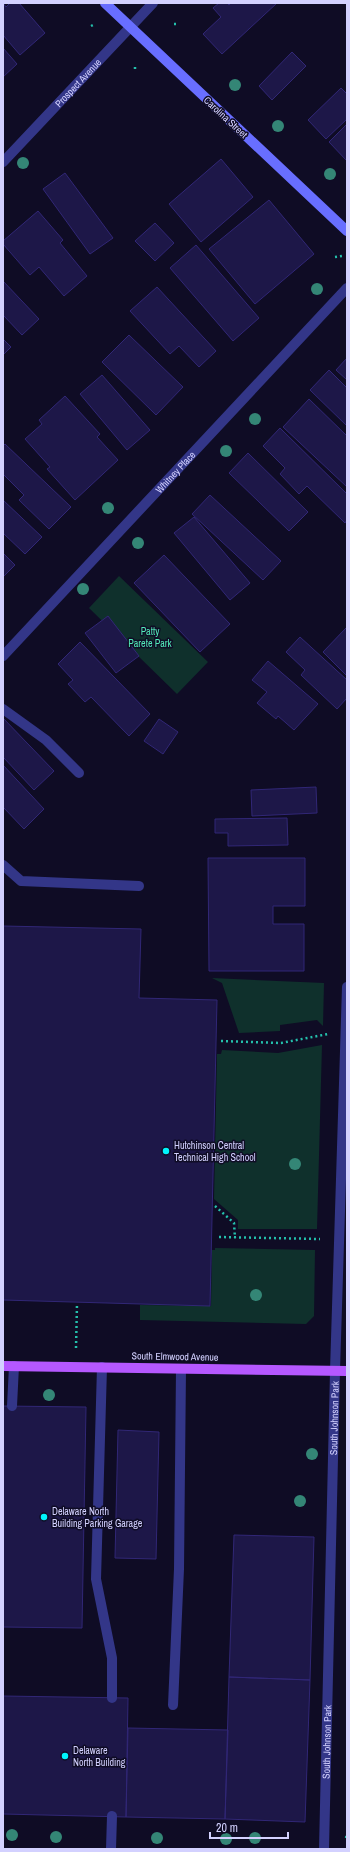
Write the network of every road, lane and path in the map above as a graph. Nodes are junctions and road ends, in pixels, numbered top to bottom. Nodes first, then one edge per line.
1 (105, 3) edge
2 (153, 3) edge
3 (130, 27) junction
4 (135, 65) dead end
5 (135, 68) dead end
6 (3, 162) edge
7 (347, 231) edge
8 (342, 256) dead end
9 (335, 257) dead end
10 (347, 288) edge
11 (3, 656) edge
12 (3, 709) edge
13 (80, 773) dead end
14 (3, 865) edge
15 (138, 886) dead end
16 (347, 987) edge
17 (330, 1033) dead end
18 (221, 1041) dead end
19 (215, 1206) dead end
20 (219, 1237) dead end
21 (235, 1238) junction
22 (323, 1239) dead end
23 (77, 1304) dead end
24 (76, 1335) dead end
25 (3, 1366) edge
26 (14, 1366) junction
27 (102, 1367) junction
28 (181, 1369) junction
29 (335, 1371) junction
30 (347, 1371) edge
31 (12, 1406) dead end
32 (112, 1698) dead end
33 (173, 1705) dead end
34 (112, 1816) dead end
35 (347, 1834) edge
36 (346, 1838) edge
37 (111, 1849) edge
38 (324, 1849) edge

1 - 3 main road, Carolina Street
2 - 3 street, Prospect Avenue
3 - 6 street, Prospect Avenue
3 - 7 main road, Carolina Street
4 - 5 path
8 - 9 path
10 - 11 street, Whitney Place
12 - 13 street
14 - 15 street
16 - 29 street, South Johnson Park
17 - 18 path
19 - 21 path
20 - 21 path
21 - 22 path
23 - 24 path
25 - 26 main road, South Elmwood Avenue
26 - 27 main road, South Elmwood Avenue
26 - 31 street
27 - 28 main road, South Elmwood Avenue
27 - 32 street
28 - 29 main road, South Elmwood Avenue
28 - 33 street
29 - 30 main road, South Elmwood Avenue
29 - 38 street, South Johnson Park
34 - 37 street
35 - 36 path

